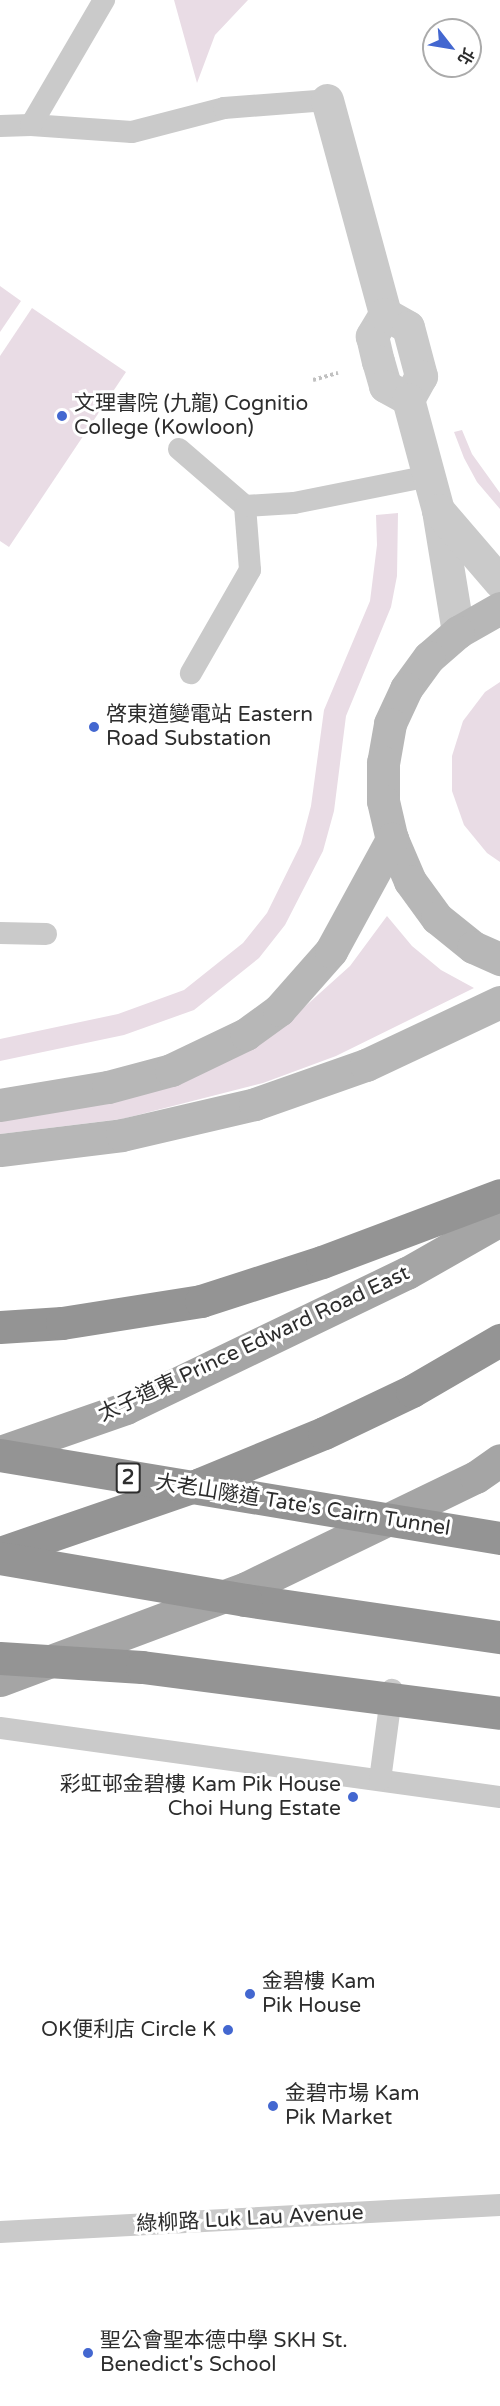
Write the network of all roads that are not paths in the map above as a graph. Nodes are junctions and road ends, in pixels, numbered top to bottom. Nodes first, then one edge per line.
1 (104, 0) edge
2 (327, 100) joint
3 (31, 125) junction
4 (0, 126) edge
5 (179, 448) dead end
6 (429, 476) junction
7 (245, 506) junction
8 (438, 510) junction
9 (500, 582) edge
10 (500, 608) edge
11 (458, 632) junction
12 (191, 673) dead end
13 (392, 839) junction
14 (0, 933) edge
15 (46, 934) dead end
16 (500, 959) edge
17 (500, 1002) edge
18 (0, 1105) edge
19 (0, 1150) edge
20 (500, 1195) edge
21 (500, 1220) edge
22 (0, 1327) edge
23 (500, 1340) edge
24 (0, 1454) edge
25 (500, 1460) edge
26 (500, 1538) edge
27 (0, 1556) edge
28 (500, 1637) edge
29 (0, 1658) edge
30 (0, 1680) edge
31 (392, 1690) dead end
32 (500, 1713) edge
33 (0, 1728) edge
34 (380, 1780) junction
35 (500, 1797) edge
36 (500, 2205) edge
37 (0, 2232) edge

1 - 3 lane
2 - 3 lane
2 - 6 street
3 - 4 lane
5 - 7 lane
6 - 7 lane
6 - 8 street
7 - 12 lane
8 - 9 street
8 - 11 street
10 - 11 main road
11 - 13 main road
13 - 16 main road
13 - 18 main road
14 - 15 lane
17 - 19 main road
20 - 22 highway
21 - 24 main road, 太子道東 Prince Edward Road East
23 - 27 highway
24 - 26 highway, 大老山隧道 Tate's Cairn Tunnel / 2, bridge
25 - 30 main road
27 - 28 highway, bridge
29 - 32 highway, bridge
31 - 34 lane
33 - 34 lane
34 - 35 lane
36 - 37 lane, 綠柳路 Luk Lau Avenue

